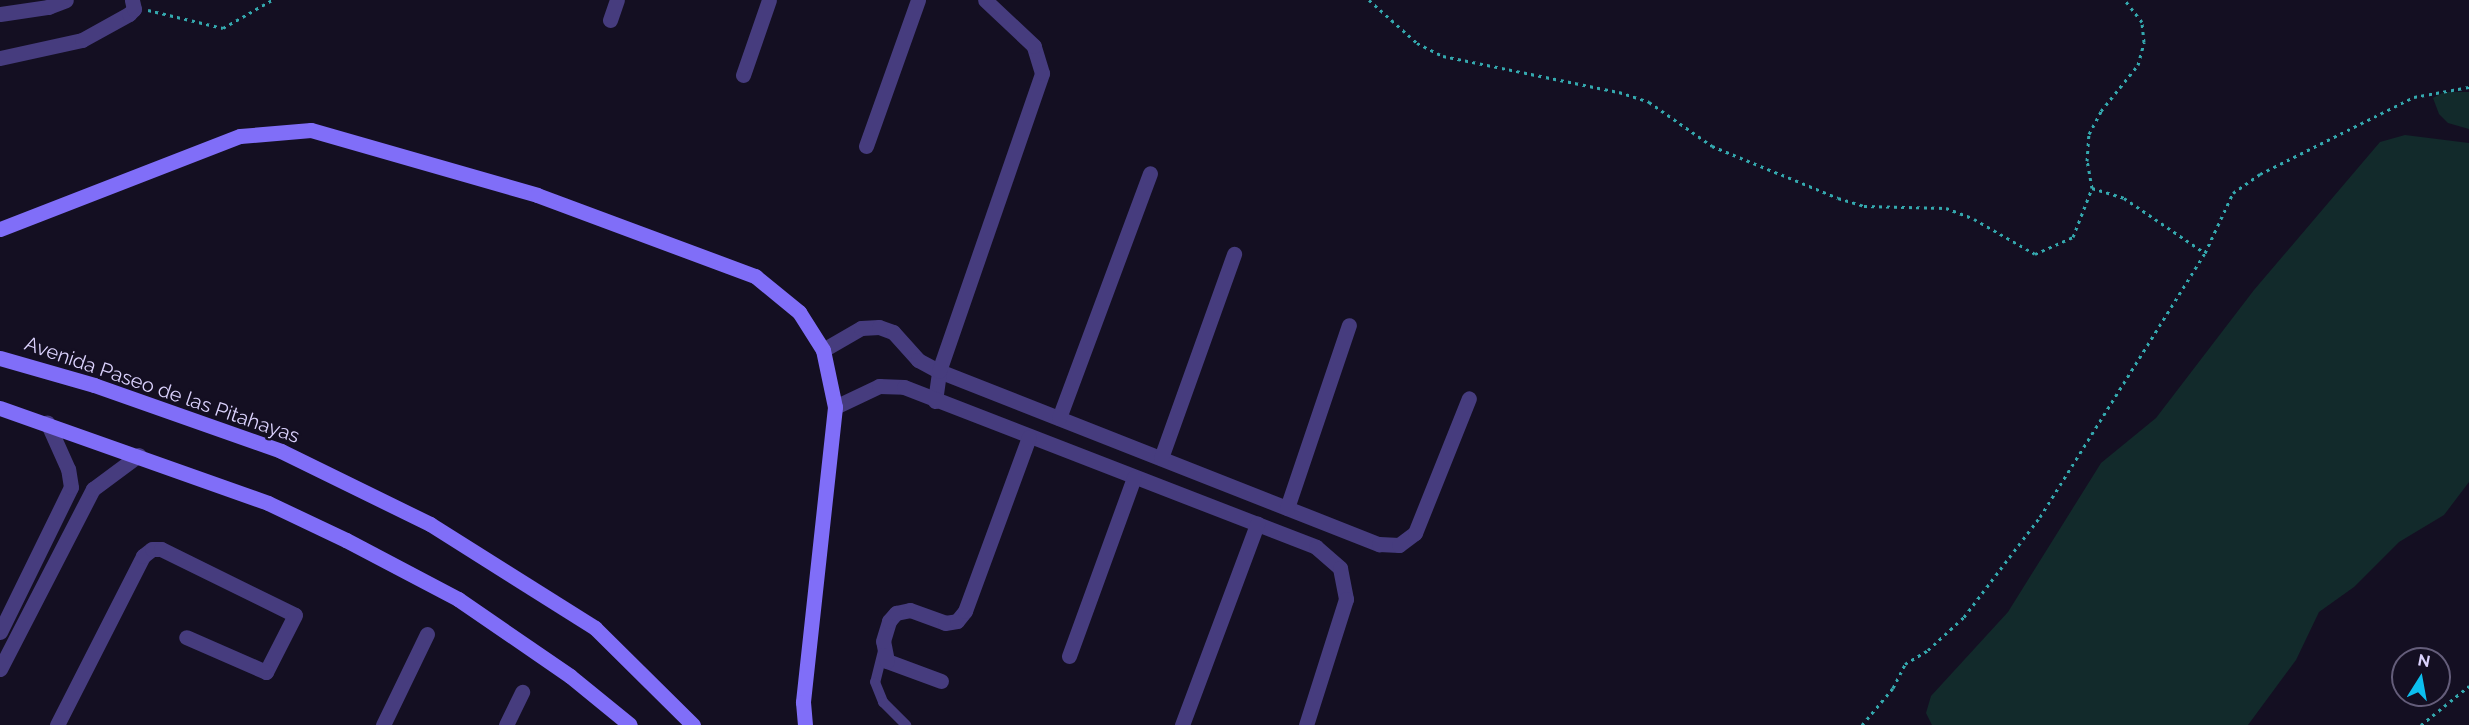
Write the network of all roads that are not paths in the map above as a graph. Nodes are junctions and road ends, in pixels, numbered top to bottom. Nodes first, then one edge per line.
1 (66, 0) edge
2 (617, 0) edge
3 (769, 0) edge
4 (918, 0) edge
5 (985, 0) edge
6 (133, 5) edge
7 (0, 14) edge
8 (610, 20) dead end
9 (0, 58) edge
10 (743, 75) dead end
11 (866, 146) dead end
12 (1150, 173) dead end
13 (0, 229) edge
14 (1234, 254) dead end
15 (1349, 325) dead end
16 (823, 350) junction
17 (0, 357) edge
18 (939, 371) junction
19 (1469, 398) dead end
20 (935, 401) junction
21 (835, 407) junction
22 (0, 408) edge
23 (1059, 418) junction
24 (47, 422) junction
25 (1029, 437) junction
26 (139, 455) junction
27 (1161, 458) junction
28 (1134, 477) junction
29 (1287, 508) junction
30 (1257, 524) junction
31 (0, 632) edge
32 (427, 634) dead end
33 (186, 637) dead end
34 (883, 651) junction
35 (1069, 656) dead end
36 (0, 669) edge
37 (941, 681) dead end
38 (522, 692) dead end
39 (57, 725) edge
40 (382, 725) edge
41 (506, 725) edge
42 (630, 725) edge
43 (693, 725) edge
44 (805, 725) edge
45 (906, 725) edge
46 (1182, 725) edge
47 (1306, 725) edge

1 - 7 street
2 - 8 street
3 - 10 street
4 - 11 street
5 - 18 street
6 - 9 street
12 - 23 street
13 - 16 street
14 - 27 street
15 - 29 street
16 - 18 street
16 - 21 street
17 - 43 street, Avenida Paseo de las Pitahayas
18 - 20 street
18 - 23 street
19 - 29 street
20 - 21 street
20 - 25 street
21 - 44 street
22 - 24 street
23 - 27 street
24 - 26 street
24 - 31 street
25 - 28 street
25 - 34 street
26 - 36 street
26 - 42 street
27 - 29 street
28 - 30 street
28 - 35 street
30 - 46 street
30 - 47 street
32 - 40 street
33 - 39 street
34 - 37 street
34 - 45 lane
38 - 41 street

